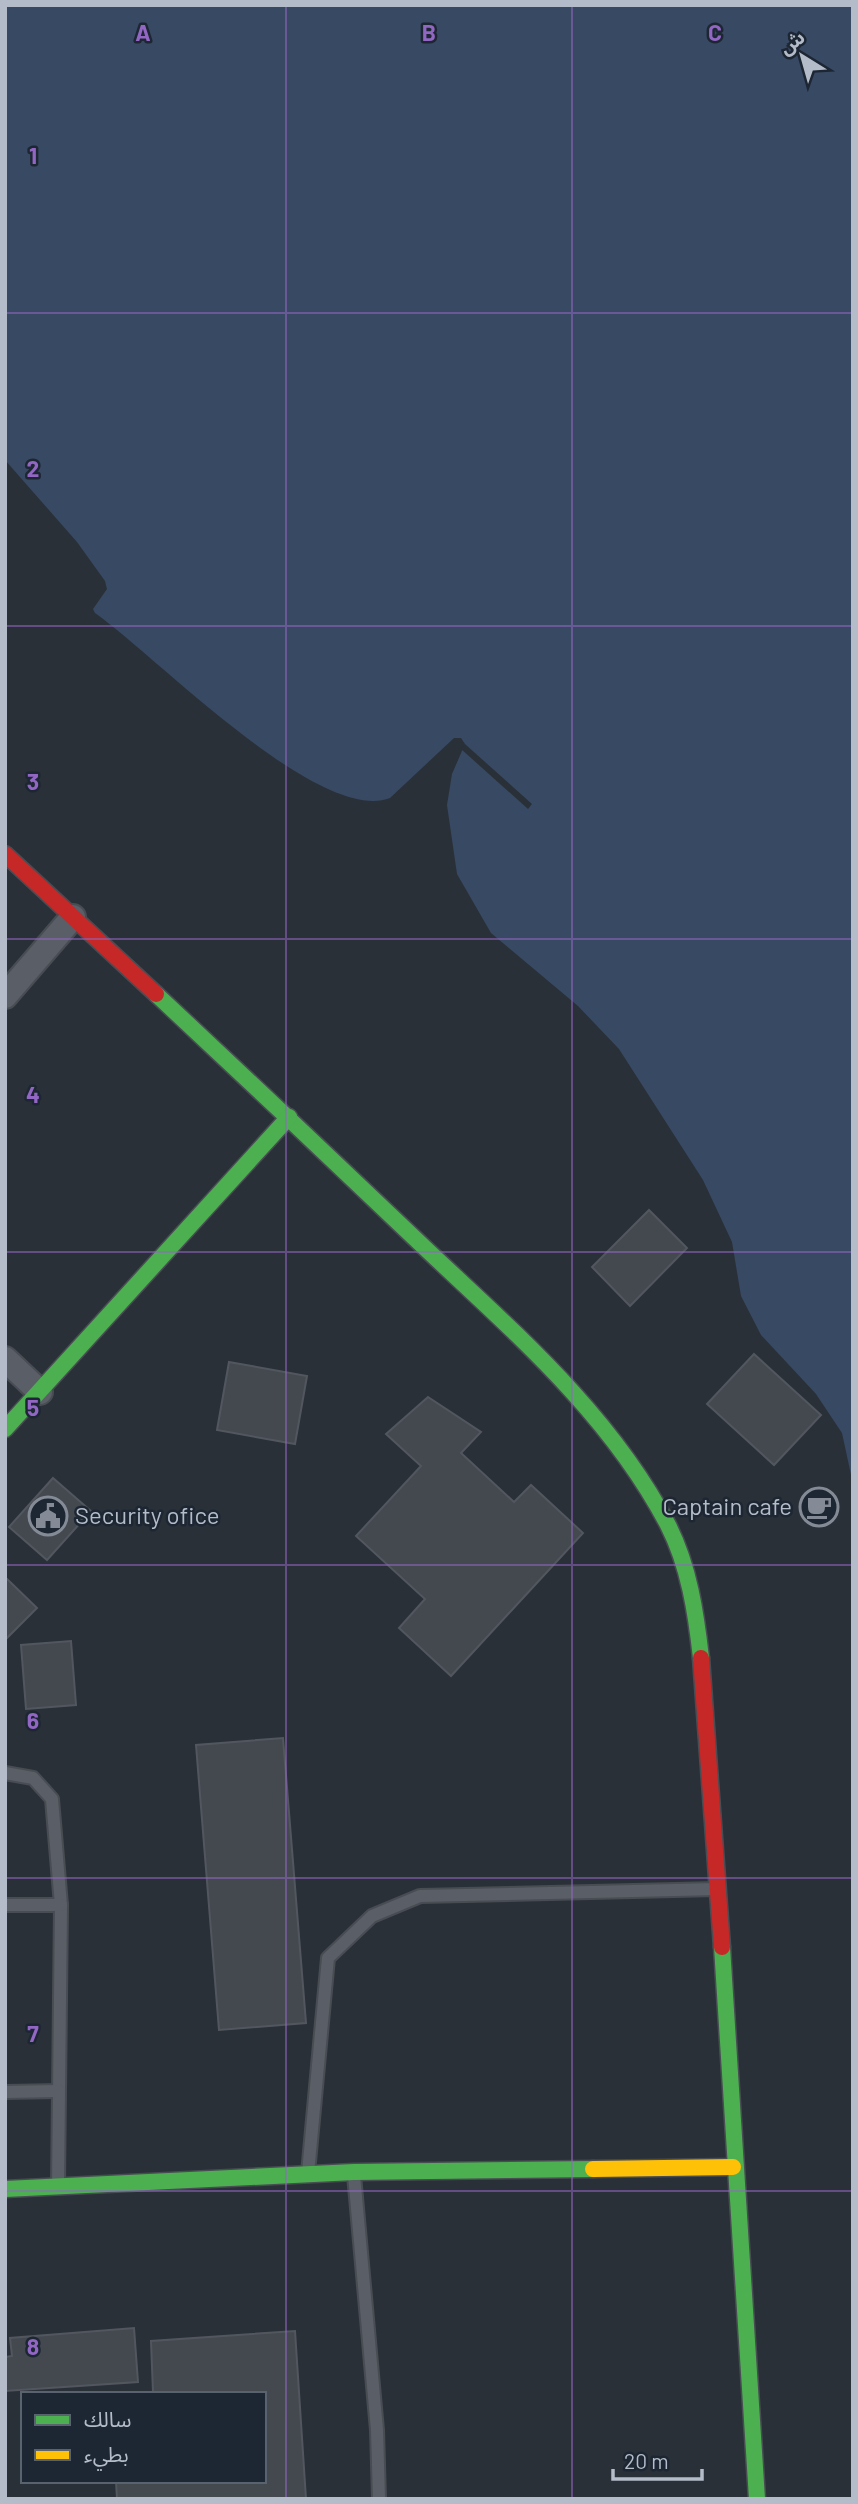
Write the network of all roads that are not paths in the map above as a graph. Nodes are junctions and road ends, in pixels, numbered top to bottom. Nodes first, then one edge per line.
1 (5, 855) edge
2 (73, 917) junction
3 (5, 996) edge
4 (289, 1117) junction
5 (5, 1359) edge
6 (40, 1392) junction
7 (5, 1429) edge
8 (5, 1773) edge
9 (719, 1889) junction
10 (5, 1905) edge
11 (61, 1905) junction
12 (59, 2091) junction
13 (5, 2092) edge
14 (733, 2166) junction
15 (354, 2172) junction
16 (308, 2174) junction
17 (58, 2186) junction
18 (5, 2189) edge
19 (379, 2499) edge
20 (757, 2499) edge

1 - 2 main road
2 - 3 street
2 - 4 main road
4 - 6 main road
4 - 9 main road
5 - 6 street
6 - 7 main road
8 - 11 lane
9 - 14 main road
9 - 16 lane
10 - 11 lane
11 - 12 lane
12 - 13 lane
12 - 17 lane
14 - 15 main road
14 - 20 main road
15 - 16 main road
15 - 19 lane
16 - 17 main road
17 - 18 main road

